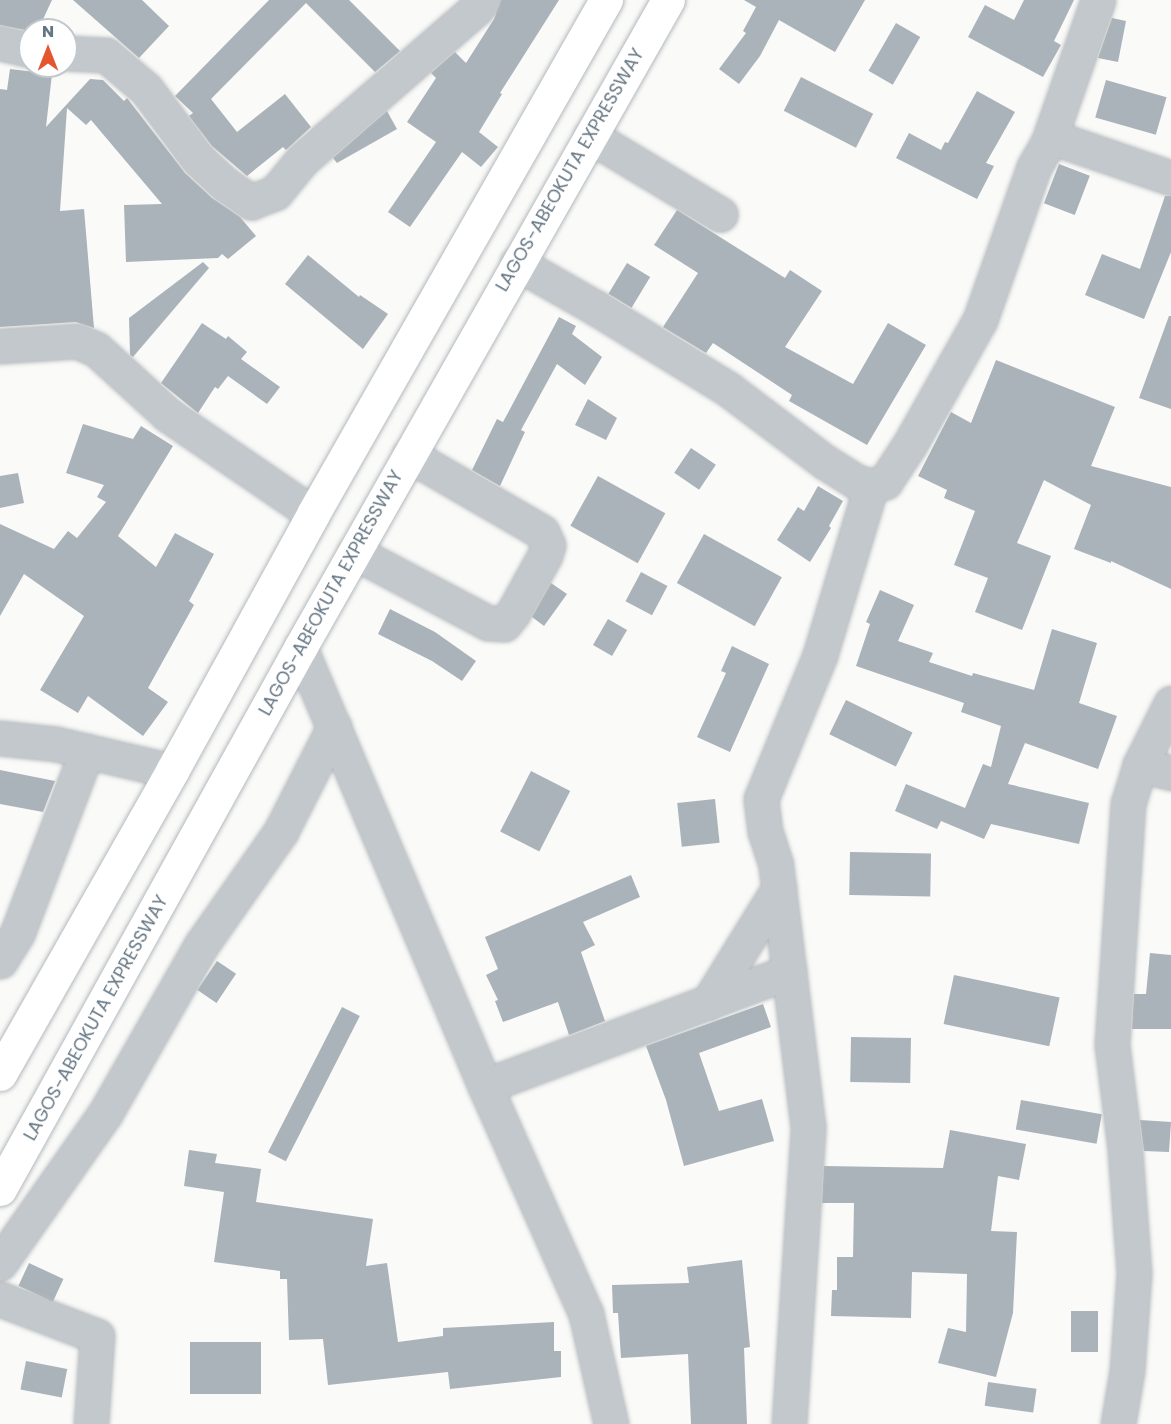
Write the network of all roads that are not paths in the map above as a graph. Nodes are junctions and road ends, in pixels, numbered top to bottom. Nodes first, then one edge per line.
1 (483, 0) edge
2 (606, 0) edge
3 (668, 0) edge
4 (1098, 0) edge
5 (0, 44) edge
6 (18, 48) edge
7 (78, 54) edge
8 (590, 136) junction
9 (1048, 143) junction
10 (1171, 178) edge
11 (720, 214) dead end
12 (517, 264) junction
13 (0, 346) edge
14 (409, 455) junction
15 (871, 486) junction
16 (313, 514) junction
17 (354, 552) junction
18 (300, 648) junction
19 (1171, 703) edge
20 (334, 727) junction
21 (0, 738) edge
22 (87, 751) junction
23 (1140, 765) junction
24 (172, 771) junction
25 (1171, 773) edge
26 (779, 888) junction
27 (0, 961) edge
28 (789, 972) junction
29 (708, 1003) junction
30 (0, 1074) edge
31 (485, 1086) junction
32 (0, 1189) edge
33 (0, 1263) edge
34 (0, 1299) edge
35 (91, 1424) edge
36 (611, 1424) edge
37 (789, 1424) edge
38 (1118, 1424) edge

1 - 7 street
2 - 16 highway
3 - 8 highway, LAGOS-ABEOKUTA EXPRESSWAY
4 - 9 street
5 - 6 street
8 - 11 street
8 - 12 highway, LAGOS-ABEOKUTA EXPRESSWAY
9 - 10 street
9 - 15 street
12 - 14 highway, LAGOS-ABEOKUTA EXPRESSWAY
12 - 15 street
13 - 16 street
14 - 17 highway, LAGOS-ABEOKUTA EXPRESSWAY
14 - 17 street
15 - 26 street
16 - 24 highway
17 - 18 highway, LAGOS-ABEOKUTA EXPRESSWAY
18 - 20 street
18 - 32 highway, LAGOS-ABEOKUTA EXPRESSWAY
19 - 23 street
20 - 31 street
20 - 33 street
21 - 22 street
22 - 24 street
22 - 27 street
23 - 25 street
23 - 38 street
24 - 30 highway
26 - 28 street
26 - 29 street
28 - 29 street
28 - 37 street
29 - 31 street
31 - 36 street
34 - 35 street

